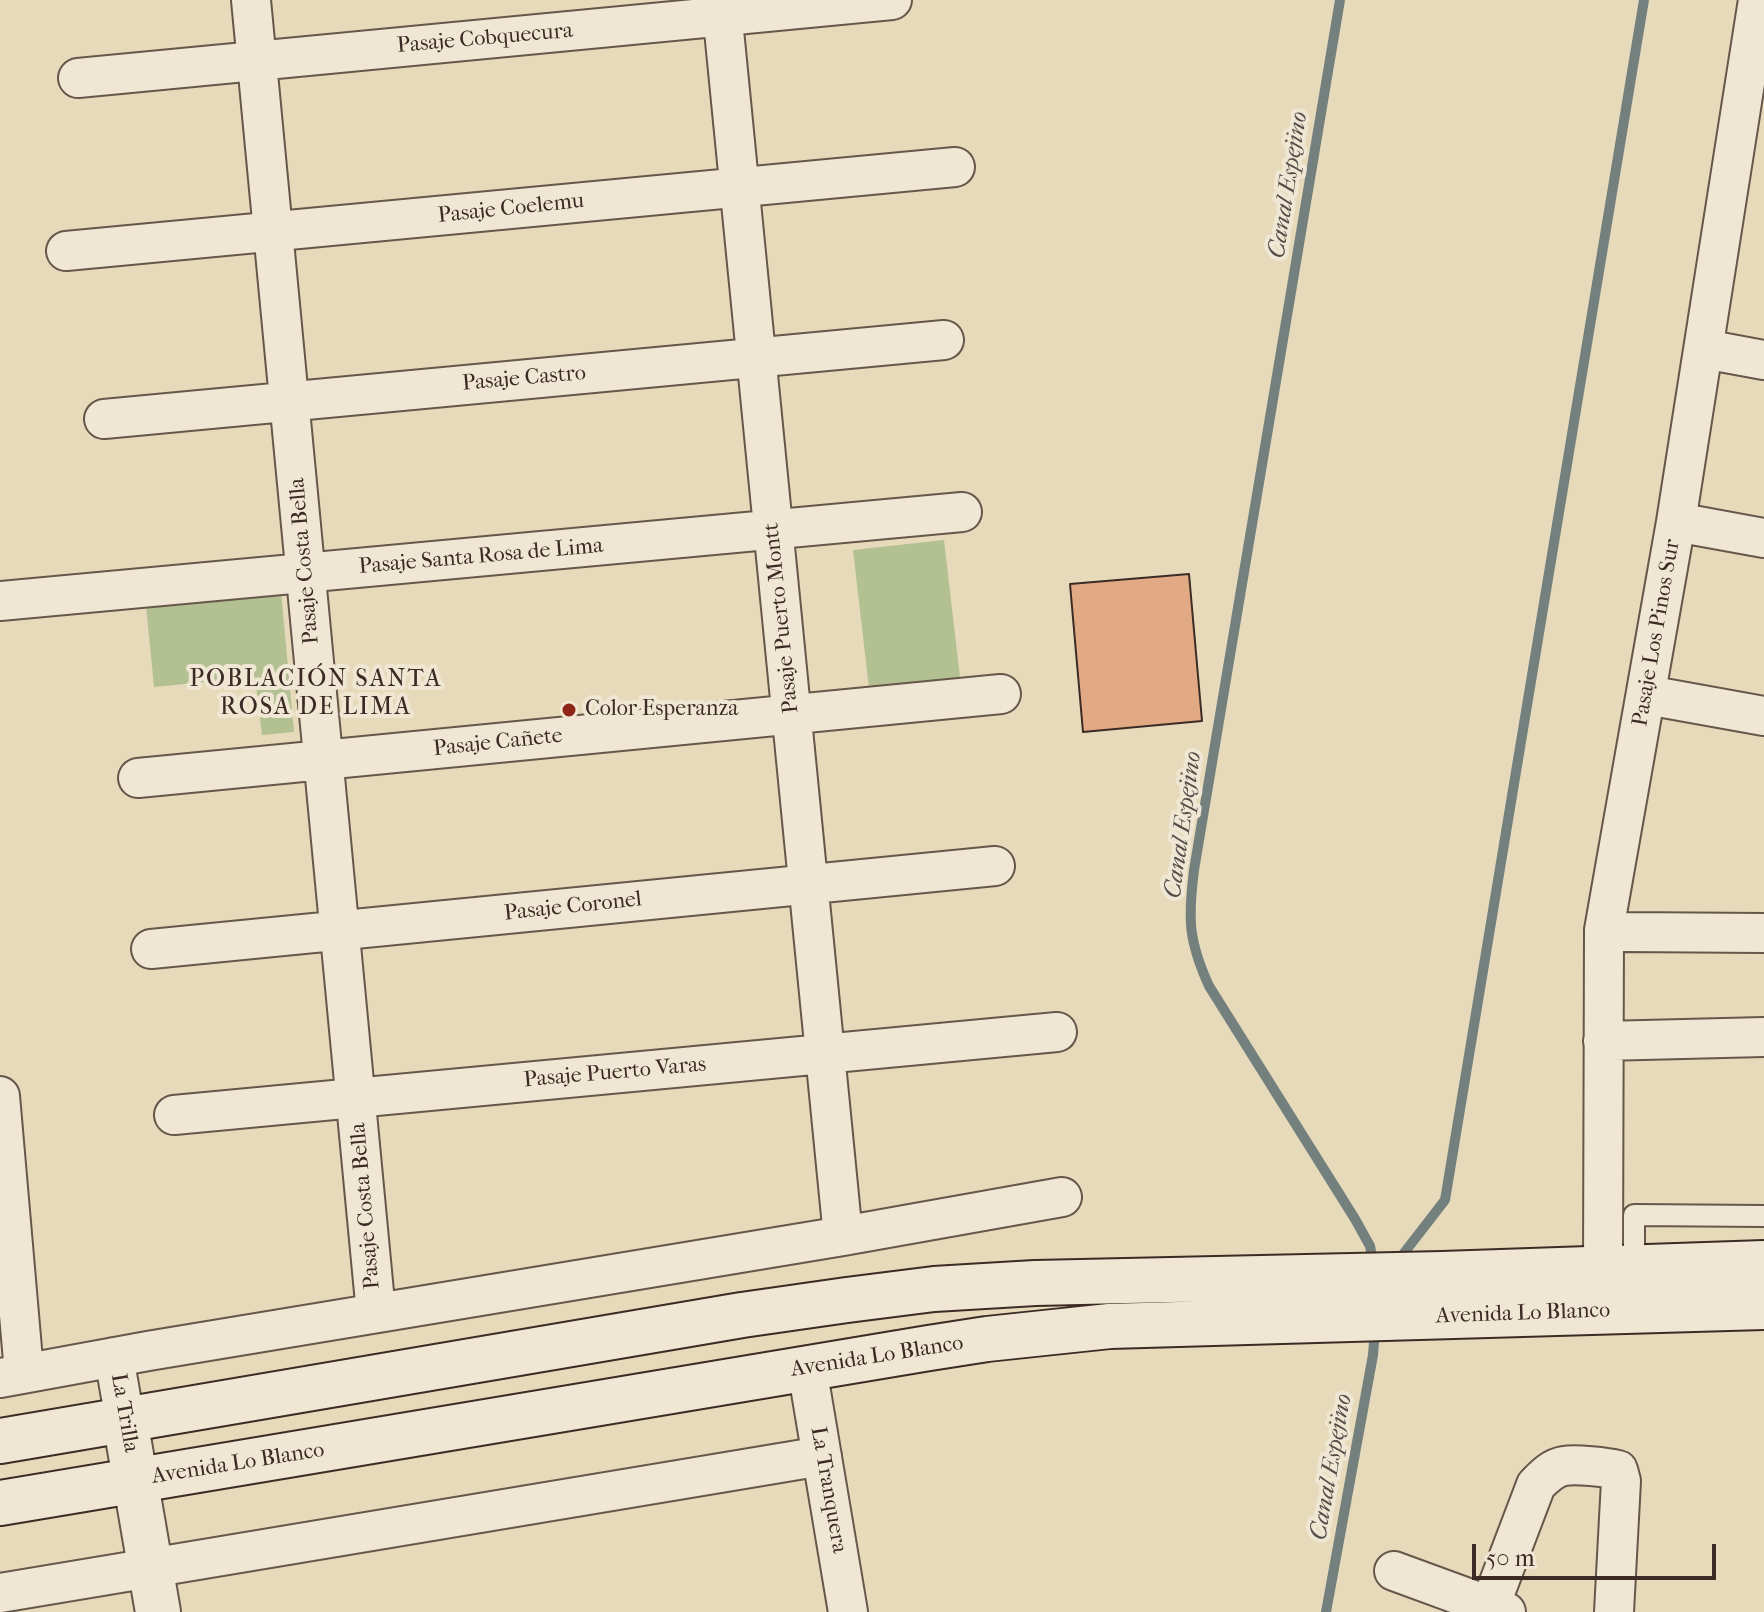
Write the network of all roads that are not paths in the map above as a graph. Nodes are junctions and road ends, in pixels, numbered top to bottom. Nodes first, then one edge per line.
1 (251, 0) edge
2 (892, 0) edge
3 (1760, 4) edge
4 (722, 8) edge
5 (257, 61) junction
6 (78, 78) dead end
7 (955, 167) dead end
8 (1748, 177) edge
9 (740, 187) junction
10 (273, 232) junction
11 (66, 251) dead end
12 (944, 340) dead end
13 (1704, 349) junction
14 (757, 357) junction
15 (1764, 360) edge
16 (289, 401) junction
17 (104, 419) dead end
18 (962, 512) dead end
19 (1676, 522) junction
20 (773, 529) junction
21 (1764, 538) edge
22 (306, 574) junction
23 (0, 601) edge
24 (1001, 694) dead end
25 (1647, 695) junction
26 (792, 714) junction
27 (1764, 716) edge
28 (324, 760) junction
29 (138, 778) dead end
30 (995, 866) dead end
31 (809, 884) junction
32 (340, 930) junction
33 (1604, 930) junction
34 (1764, 933) edge
35 (151, 949) dead end
36 (1057, 1032) dead end
37 (1764, 1037) edge
38 (1603, 1041) junction
39 (825, 1054) junction
40 (0, 1096) edge
41 (356, 1098) junction
42 (174, 1115) dead end
43 (1062, 1197) dead end
44 (1764, 1216) edge
45 (843, 1236) junction
46 (1764, 1263) edge
47 (1618, 1268) junction
48 (1444, 1295) junction
49 (1764, 1307) edge
50 (376, 1313) junction
51 (114, 1357) junction
52 (807, 1368) junction
53 (12, 1375) edge
54 (125, 1420) junction
55 (0, 1441) edge
56 (822, 1456) junction
57 (137, 1481) junction
58 (0, 1503) edge
59 (151, 1568) junction
60 (1394, 1571) dead end
61 (0, 1593) edge
62 (1498, 1609) edge
63 (158, 1612) edge
64 (848, 1612) edge
65 (1614, 1612) edge

1 - 5 street, Pasaje Costa Bella
2 - 4 street, Pasaje Cobquecura
3 - 8 street, Pasaje Los Pinos Sur
4 - 5 street, Pasaje Cobquecura
4 - 9 street, Pasaje Puerto Montt
5 - 6 street, Pasaje Cobquecura
5 - 10 street, Pasaje Costa Bella
7 - 9 street, Pasaje Coelemu
8 - 13 street, Pasaje Los Pinos Sur
9 - 10 street, Pasaje Coelemu
9 - 14 street, Pasaje Puerto Montt
10 - 11 street, Pasaje Coelemu
10 - 16 street, Pasaje Costa Bella
12 - 14 street, Pasaje Castro
13 - 15 street
13 - 19 street, Pasaje Los Pinos Sur
14 - 16 street, Pasaje Castro
14 - 20 street, Pasaje Puerto Montt
16 - 17 street, Pasaje Castro
16 - 22 street, Pasaje Costa Bella
18 - 20 street, Pasaje Santa Rosa de Lima
19 - 21 street
19 - 25 street, Pasaje Los Pinos Sur
20 - 22 street, Pasaje Santa Rosa de Lima
20 - 26 street, Pasaje Puerto Montt
22 - 23 street, Pasaje Santa Rosa de Lima
22 - 28 street, Pasaje Costa Bella
24 - 26 street, Pasaje Cañete
25 - 27 street
25 - 33 street, Pasaje Los Pinos Sur
26 - 28 street, Pasaje Cañete
26 - 31 street, Pasaje Puerto Montt
28 - 29 street, Pasaje Cañete
28 - 32 street, Pasaje Costa Bella
30 - 31 street, Pasaje Coronel
31 - 32 street, Pasaje Coronel
31 - 39 street, Pasaje Puerto Montt
32 - 35 street, Pasaje Coronel
32 - 41 street, Pasaje Costa Bella
33 - 34 street
33 - 38 street, Pasaje Los Pinos Sur
36 - 39 street, Pasaje Puerto Varas
37 - 38 street
38 - 47 street, Pasaje Los Pinos Sur
39 - 41 street, Pasaje Puerto Varas
39 - 45 street, Pasaje Puerto Montt
40 - 53 street
41 - 42 street, Pasaje Puerto Varas
41 - 50 street, Pasaje Costa Bella
43 - 45 street
44 - 47 lane
45 - 50 street
46 - 47 main road, Avenida Lo Blanco
47 - 48 main road, Avenida Lo Blanco
48 - 49 main road, Avenida Lo Blanco
48 - 52 main road, Avenida Lo Blanco
48 - 54 main road, Avenida Lo Blanco
50 - 51 street
51 - 53 street
51 - 54 street, La Trilla
52 - 56 street, La Tranquera
52 - 57 main road, Avenida Lo Blanco
54 - 55 main road, Avenida Lo Blanco
54 - 57 main road, La Trilla
56 - 59 street
56 - 64 street, La Tranquera
57 - 58 main road, Avenida Lo Blanco
57 - 59 main road, La Trilla
59 - 61 street
59 - 63 main road, La Trilla
60 - 62 street
62 - 65 street

